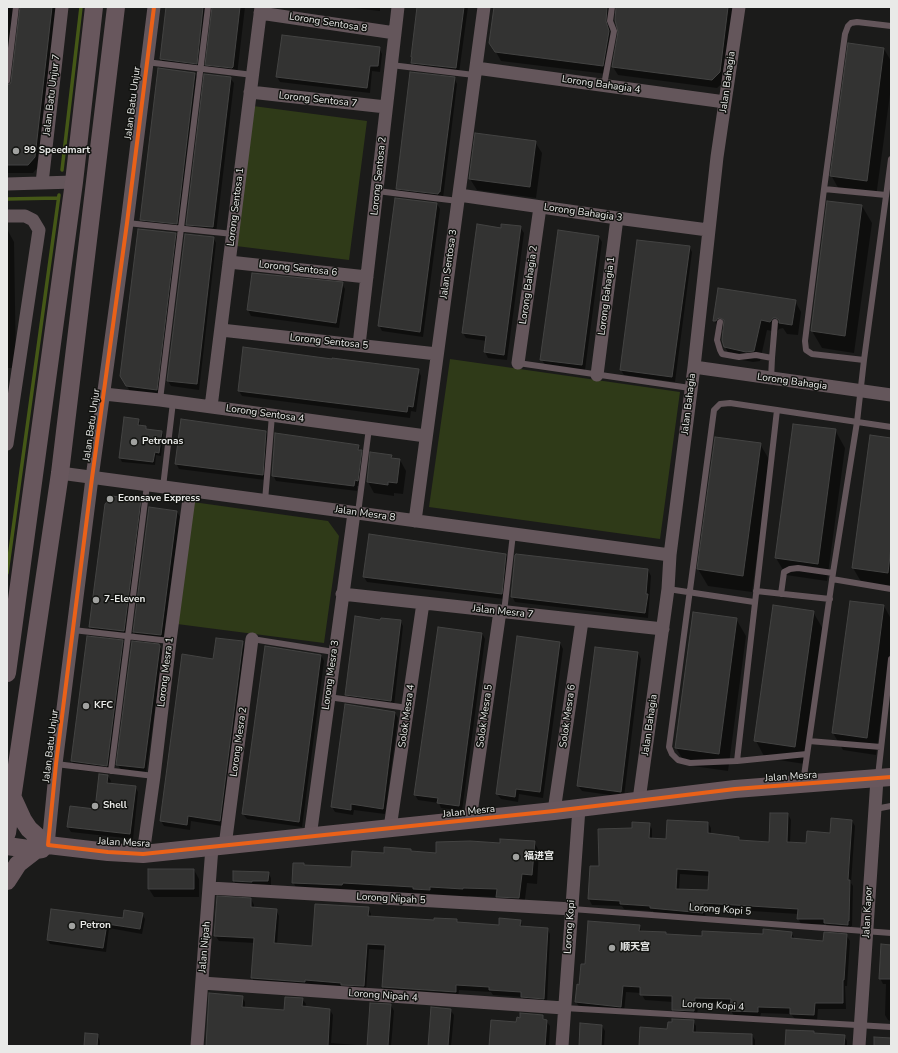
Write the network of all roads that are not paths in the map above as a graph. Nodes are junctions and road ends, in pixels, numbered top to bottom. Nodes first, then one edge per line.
1 (16, 7) edge
2 (62, 7) edge
3 (94, 7) edge
4 (116, 7) edge
5 (154, 7) edge
6 (208, 7) edge
7 (398, 7) edge
8 (484, 7) edge
9 (612, 7) edge
10 (739, 7) edge
11 (261, 10) edge
12 (891, 26) edge
13 (395, 34) junction
14 (146, 62) junction
15 (391, 65) junction
16 (200, 69) junction
17 (475, 72) junction
18 (253, 75) junction
19 (7, 81) edge
20 (604, 85) junction
21 (250, 92) junction
22 (726, 102) junction
23 (386, 107) junction
24 (891, 159) edge
25 (74, 182) junction
26 (42, 183) junction
27 (7, 184) edge
28 (824, 189) junction
29 (377, 191) junction
30 (886, 195) junction
31 (458, 198) junction
32 (540, 207) junction
33 (7, 216) edge
34 (618, 218) junction
35 (127, 223) junction
36 (180, 228) junction
37 (708, 230) junction
38 (233, 234) junction
39 (229, 262) junction
40 (367, 277) junction
41 (720, 322) dead end
42 (775, 322) dead end
43 (221, 330) junction
44 (359, 345) junction
45 (437, 354) junction
46 (772, 358) junction
47 (864, 360) junction
48 (518, 363) joint
49 (694, 367) junction
50 (597, 375) junction
51 (12, 378) edge
52 (771, 379) junction
53 (690, 388) junction
54 (862, 391) junction
55 (104, 394) junction
56 (891, 395) edge
57 (167, 401) junction
58 (211, 407) junction
59 (777, 410) junction
60 (272, 415) junction
61 (857, 422) junction
62 (891, 427) edge
63 (369, 428) junction
64 (426, 436) junction
65 (7, 444) edge
66 (60, 473) junction
67 (92, 478) junction
68 (147, 485) junction
69 (163, 487) junction
70 (190, 491) junction
71 (265, 501) junction
72 (356, 513) junction
73 (415, 521) junction
74 (513, 534) junction
75 (670, 555) junction
76 (833, 576) junction
77 (668, 589) junction
78 (891, 589) edge
79 (756, 591) junction
80 (689, 592) junction
81 (342, 594) junction
82 (781, 594) junction
83 (830, 599) junction
84 (754, 602) junction
85 (423, 603) junction
86 (502, 612) junction
87 (582, 620) junction
88 (663, 629) junction
89 (74, 630) junction
90 (128, 637) junction
91 (252, 639) joint
92 (170, 641) junction
93 (334, 652) junction
94 (891, 659) edge
95 (7, 673) edge
96 (328, 696) junction
97 (408, 708) junction
98 (809, 741) junction
99 (881, 747) junction
100 (806, 754) junction
101 (737, 761) junction
102 (56, 764) junction
103 (111, 771) junction
104 (154, 776) junction
105 (884, 778) edge
106 (803, 784) junction
107 (12, 796) junction
108 (639, 800) junction
109 (891, 806) edge
110 (579, 808) junction
111 (875, 809) junction
112 (554, 811) junction
113 (470, 820) junction
114 (390, 828) junction
115 (7, 832) edge
116 (310, 837) junction
117 (41, 844) junction
118 (7, 846) edge
119 (219, 847) junction
120 (143, 854) junction
121 (7, 881) edge
122 (210, 888) junction
123 (572, 909) junction
124 (867, 932) junction
125 (891, 933) edge
126 (202, 983) junction
127 (564, 1008) junction
128 (860, 1025) junction
129 (891, 1027) edge
130 (197, 1046) edge
131 (562, 1046) edge
132 (859, 1046) edge

1 - 19 lane
2 - 26 street, Jalan Batu Unjur 7
3 - 25 main road
4 - 66 main road
5 - 14 street, Jalan Batu Unjur
6 - 16 lane
7 - 13 street, Lorong Sentosa 2
8 - 17 street, Jalan Sentosa 3
9 - 20 lane
10 - 22 street, Jalan Bahagia
11 - 13 street, Lorong Sentosa 8
11 - 18 street, Lorong Sentosa 1
12 - 28 lane
13 - 15 street, Lorong Sentosa 2
14 - 16 lane
14 - 35 street, Jalan Batu Unjur
15 - 17 lane
15 - 23 street, Lorong Sentosa 2
16 - 18 lane
16 - 36 lane
17 - 20 street, Lorong Bahagia 4
17 - 31 street, Jalan Sentosa 3
18 - 21 street, Lorong Sentosa 1
20 - 22 street, Lorong Bahagia 4
21 - 23 street, Lorong Sentosa 7
21 - 38 street, Lorong Sentosa 1
22 - 37 street, Jalan Bahagia
23 - 29 street, Lorong Sentosa 2
24 - 30 lane
25 - 26 street
25 - 95 main road
26 - 27 street
28 - 30 lane
28 - 47 lane
29 - 31 lane
29 - 40 street, Lorong Sentosa 2
30 - 47 lane
31 - 32 street, Lorong Bahagia 3
31 - 45 street, Jalan Sentosa 3
32 - 34 street, Lorong Bahagia 3
32 - 48 street, Lorong Bahagia 2
33 - 51 street
34 - 37 street, Lorong Bahagia 3
34 - 50 street, Lorong Bahagia 1
35 - 36 lane
35 - 55 street, Jalan Batu Unjur
36 - 38 lane
36 - 57 lane
37 - 49 street, Jalan Bahagia
38 - 39 street, Lorong Sentosa 1
39 - 40 street, Lorong Sentosa 6
39 - 43 street, Lorong Sentosa 1
40 - 44 street, Lorong Sentosa 2
41 - 46 lane
42 - 46 lane
43 - 44 street, Lorong Sentosa 5
43 - 58 street, Lorong Sentosa 1
44 - 45 street, Lorong Sentosa 5
45 - 64 street, Jalan Sentosa 3
46 - 52 lane
47 - 54 lane
48 - 50 lane
49 - 52 street, Lorong Bahagia
49 - 53 street, Jalan Bahagia
50 - 53 lane
51 - 65 street
52 - 54 street, Lorong Bahagia
53 - 75 street, Jalan Bahagia
54 - 56 street, Lorong Bahagia
54 - 61 lane
55 - 57 street, Lorong Sentosa 4
55 - 67 street, Jalan Batu Unjur
57 - 58 street, Lorong Sentosa 4
57 - 69 lane
58 - 60 street, Lorong Sentosa 4
59 - 61 lane
59 - 79 lane
59 - 80 lane
60 - 63 street, Lorong Sentosa 4
60 - 71 lane
61 - 62 lane
61 - 76 lane
63 - 64 street, Lorong Sentosa 4
63 - 72 lane
64 - 73 street, Jalan Sentosa 3
66 - 67 street, Jalan Mesra 8
66 - 107 main road
67 - 68 street, Jalan Mesra 8
67 - 89 street, Jalan Batu Unjur
68 - 69 street, Jalan Mesra 8
68 - 90 lane
69 - 70 street, Jalan Mesra 8
70 - 71 street, Jalan Mesra 8
70 - 92 street, Lorong Mesra 1
71 - 72 street, Jalan Mesra 8
72 - 73 street, Jalan Mesra 8
72 - 81 street, Lorong Mesra 3
73 - 74 street, Jalan Mesra 8
74 - 75 street, Jalan Mesra 8
74 - 86 lane
75 - 77 street, Jalan Bahagia
76 - 78 lane
76 - 82 lane
76 - 83 lane
77 - 80 lane
77 - 88 street, Jalan Bahagia
79 - 82 lane
79 - 84 lane
80 - 84 lane
80 - 101 lane
81 - 85 street, Jalan Mesra 7
81 - 93 street, Lorong Mesra 3
82 - 83 lane
83 - 98 lane
84 - 101 lane
85 - 86 street, Jalan Mesra 7
85 - 97 street, Solok Mesra 4
86 - 87 street, Jalan Mesra 7
86 - 113 street, Solok Mesra 5
87 - 88 street, Jalan Mesra 7
87 - 112 street, Solok Mesra 6
88 - 108 street, Jalan Bahagia
89 - 90 lane
89 - 102 street, Jalan Batu Unjur
90 - 92 lane
90 - 103 lane
91 - 93 lane
91 - 119 street, Lorong Mesra 2
92 - 104 street, Lorong Mesra 1
93 - 96 street, Lorong Mesra 3
94 - 99 lane
96 - 97 lane
96 - 116 street, Lorong Mesra 3
97 - 114 street, Solok Mesra 4
98 - 99 lane
98 - 100 lane
99 - 105 lane
100 - 101 lane
100 - 106 lane
102 - 103 lane
102 - 117 street, Jalan Batu Unjur
103 - 104 lane
104 - 120 street, Lorong Mesra 1
105 - 106 main road, Jalan Mesra
105 - 111 street, Jalan Kapor
106 - 108 main road, Jalan Mesra
107 - 115 main road
107 - 117 main road
108 - 110 main road, Jalan Mesra
109 - 111 lane
110 - 112 main road, Jalan Mesra
110 - 123 street, Lorong Kopi
111 - 124 street, Jalan Kapor
112 - 113 main road, Jalan Mesra
113 - 114 main road, Jalan Mesra
114 - 116 main road, Jalan Mesra
115 - 117 main road
116 - 119 main road, Jalan Mesra
117 - 118 main road
117 - 120 main road, Jalan Mesra
117 - 121 main road
119 - 120 main road, Jalan Mesra
119 - 122 street, Jalan Nipah
122 - 123 street, Lorong Nipah 5
122 - 126 street, Jalan Nipah
123 - 124 lane, Lorong Kopi 5
123 - 127 street, Lorong Kopi
124 - 125 lane, Lorong Kopi 5
124 - 128 street, Jalan Kapor
126 - 127 street, Lorong Nipah 4
126 - 130 street, Jalan Nipah
127 - 128 lane, Lorong Kopi 4
127 - 131 street, Lorong Kopi
128 - 129 lane, Lorong Kopi 4
128 - 132 street, Jalan Kapor

